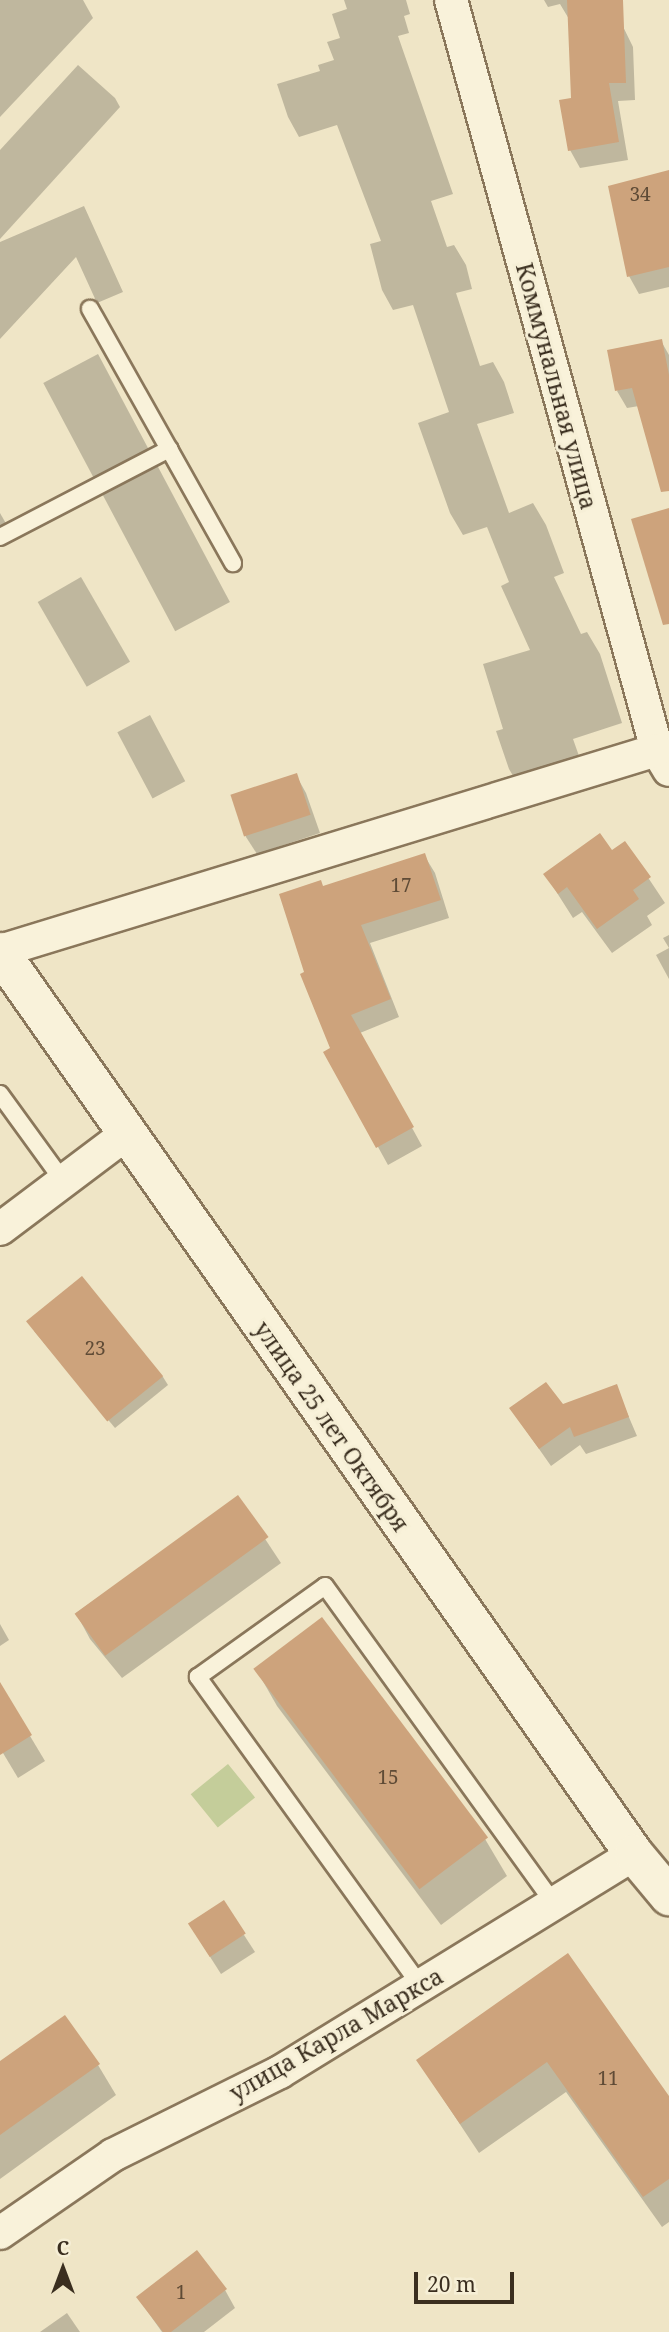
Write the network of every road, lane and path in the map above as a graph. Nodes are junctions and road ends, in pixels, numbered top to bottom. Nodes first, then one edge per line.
1 (451, 0) edge
2 (90, 309) dead end
3 (169, 449) junction
4 (0, 537) edge
5 (233, 563) dead end
6 (663, 760) edge
7 (0, 951) edge
8 (0, 1094) edge
9 (126, 1134) junction
10 (64, 1182) junction
11 (0, 1229) edge
12 (634, 1854) junction
13 (669, 1896) edge
14 (554, 1903) junction
15 (420, 1985) junction
16 (0, 2234) edge

1 - 6 street, Коммунальная улица
2 - 3 lane
3 - 4 lane
3 - 5 lane
6 - 7 street
7 - 9 street, улица 25 лет Октября
8 - 10 lane
9 - 10 street
9 - 12 street, улица 25 лет Октября
10 - 11 street
12 - 13 street, улица 25 лет Октября
12 - 14 street, улица Карла Маркса
14 - 15 street, улица Карла Маркса
14 - 15 lane
15 - 16 street, улица Карла Маркса

